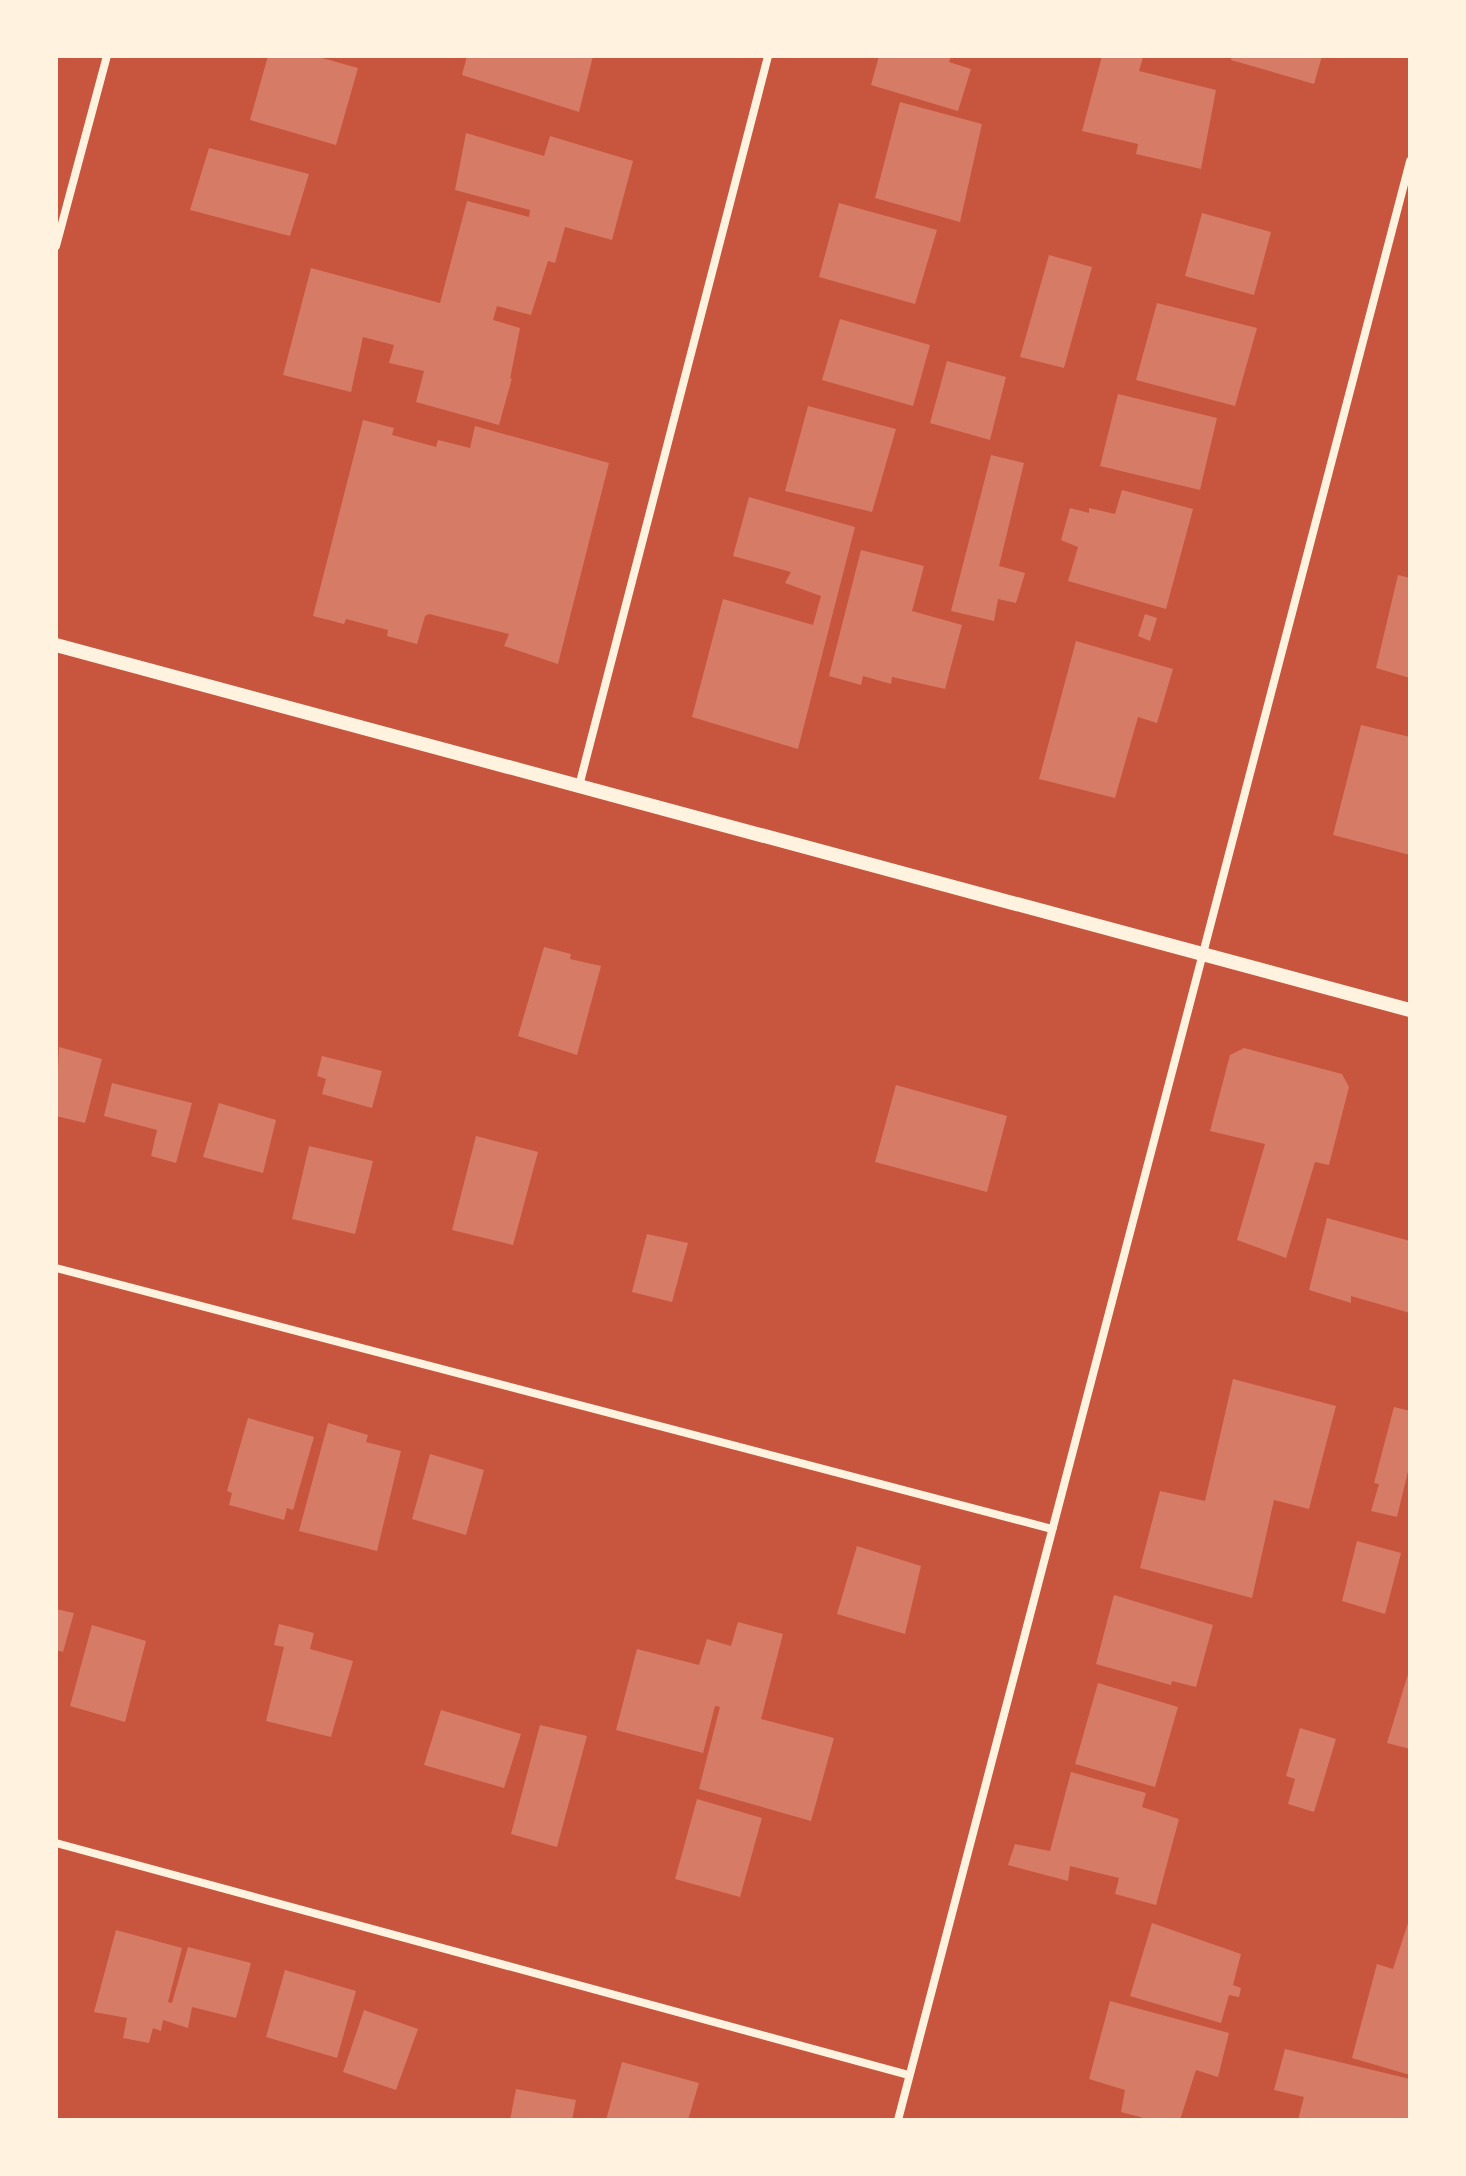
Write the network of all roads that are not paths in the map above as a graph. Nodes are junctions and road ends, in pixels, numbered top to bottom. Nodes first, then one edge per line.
1 (107, 56) edge
2 (768, 56) edge
3 (1410, 161) edge
4 (56, 246) edge
5 (56, 645) edge
6 (579, 786) junction
7 (1202, 954) junction
8 (1410, 1010) edge
9 (56, 1268) edge
10 (1052, 1529) junction
11 (56, 1843) edge
12 (909, 2075) junction
13 (898, 2120) edge

1 - 4 street
2 - 6 street
3 - 7 street
5 - 6 street
6 - 7 street
7 - 8 street
7 - 10 street
9 - 10 street
10 - 12 street
11 - 12 street
12 - 13 street

